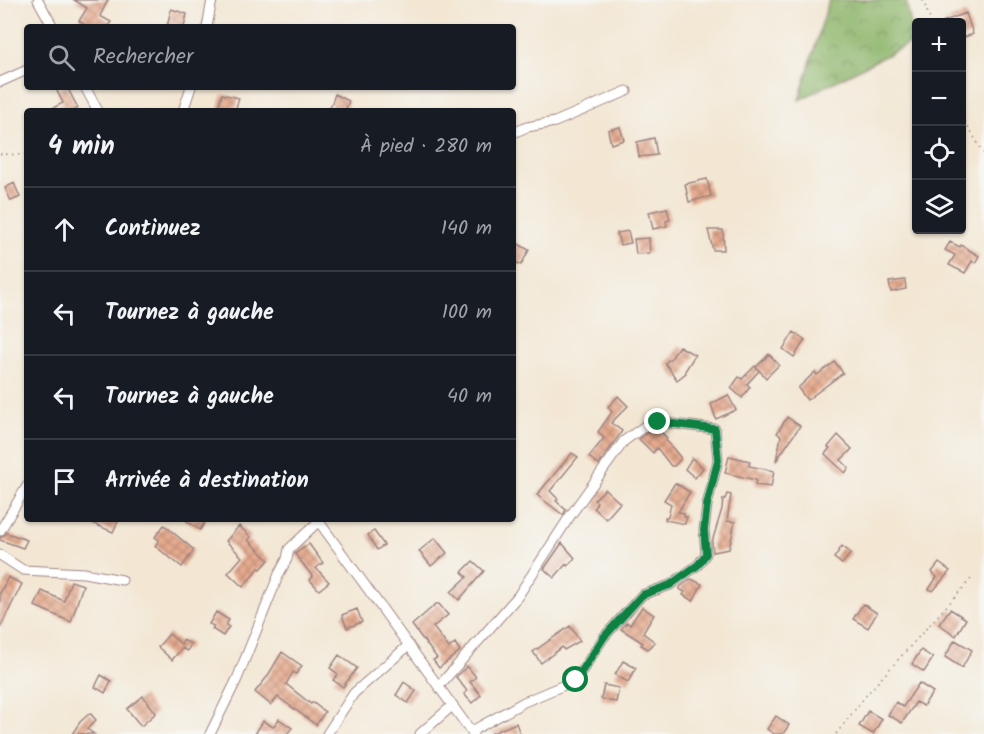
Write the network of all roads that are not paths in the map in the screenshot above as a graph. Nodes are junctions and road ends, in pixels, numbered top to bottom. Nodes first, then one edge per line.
1 (38, 0) edge
2 (212, 0) edge
3 (51, 24) edge
4 (208, 24) edge
5 (24, 71) edge
6 (0, 82) edge
7 (87, 90) edge
8 (190, 90) edge
9 (627, 92) dead end
10 (96, 108) edge
11 (184, 108) edge
12 (516, 132) edge
13 (24, 491) edge
14 (316, 522) edge
15 (319, 522) edge
16 (0, 531) edge
17 (0, 555) edge
18 (122, 580) dead end
19 (409, 645) junction
20 (439, 686) junction
21 (453, 705) junction
22 (473, 733) edge
23 (210, 734) edge
24 (327, 734) edge
25 (420, 734) edge

1 - 3 street
2 - 4 street
5 - 6 street
7 - 10 street
8 - 11 street
9 - 12 street
13 - 16 street
14 - 23 street
15 - 19 street
17 - 18 street
19 - 20 street
19 - 24 street
20 - 21 street
20 - 22 street
21 - 22 street
21 - 25 street

